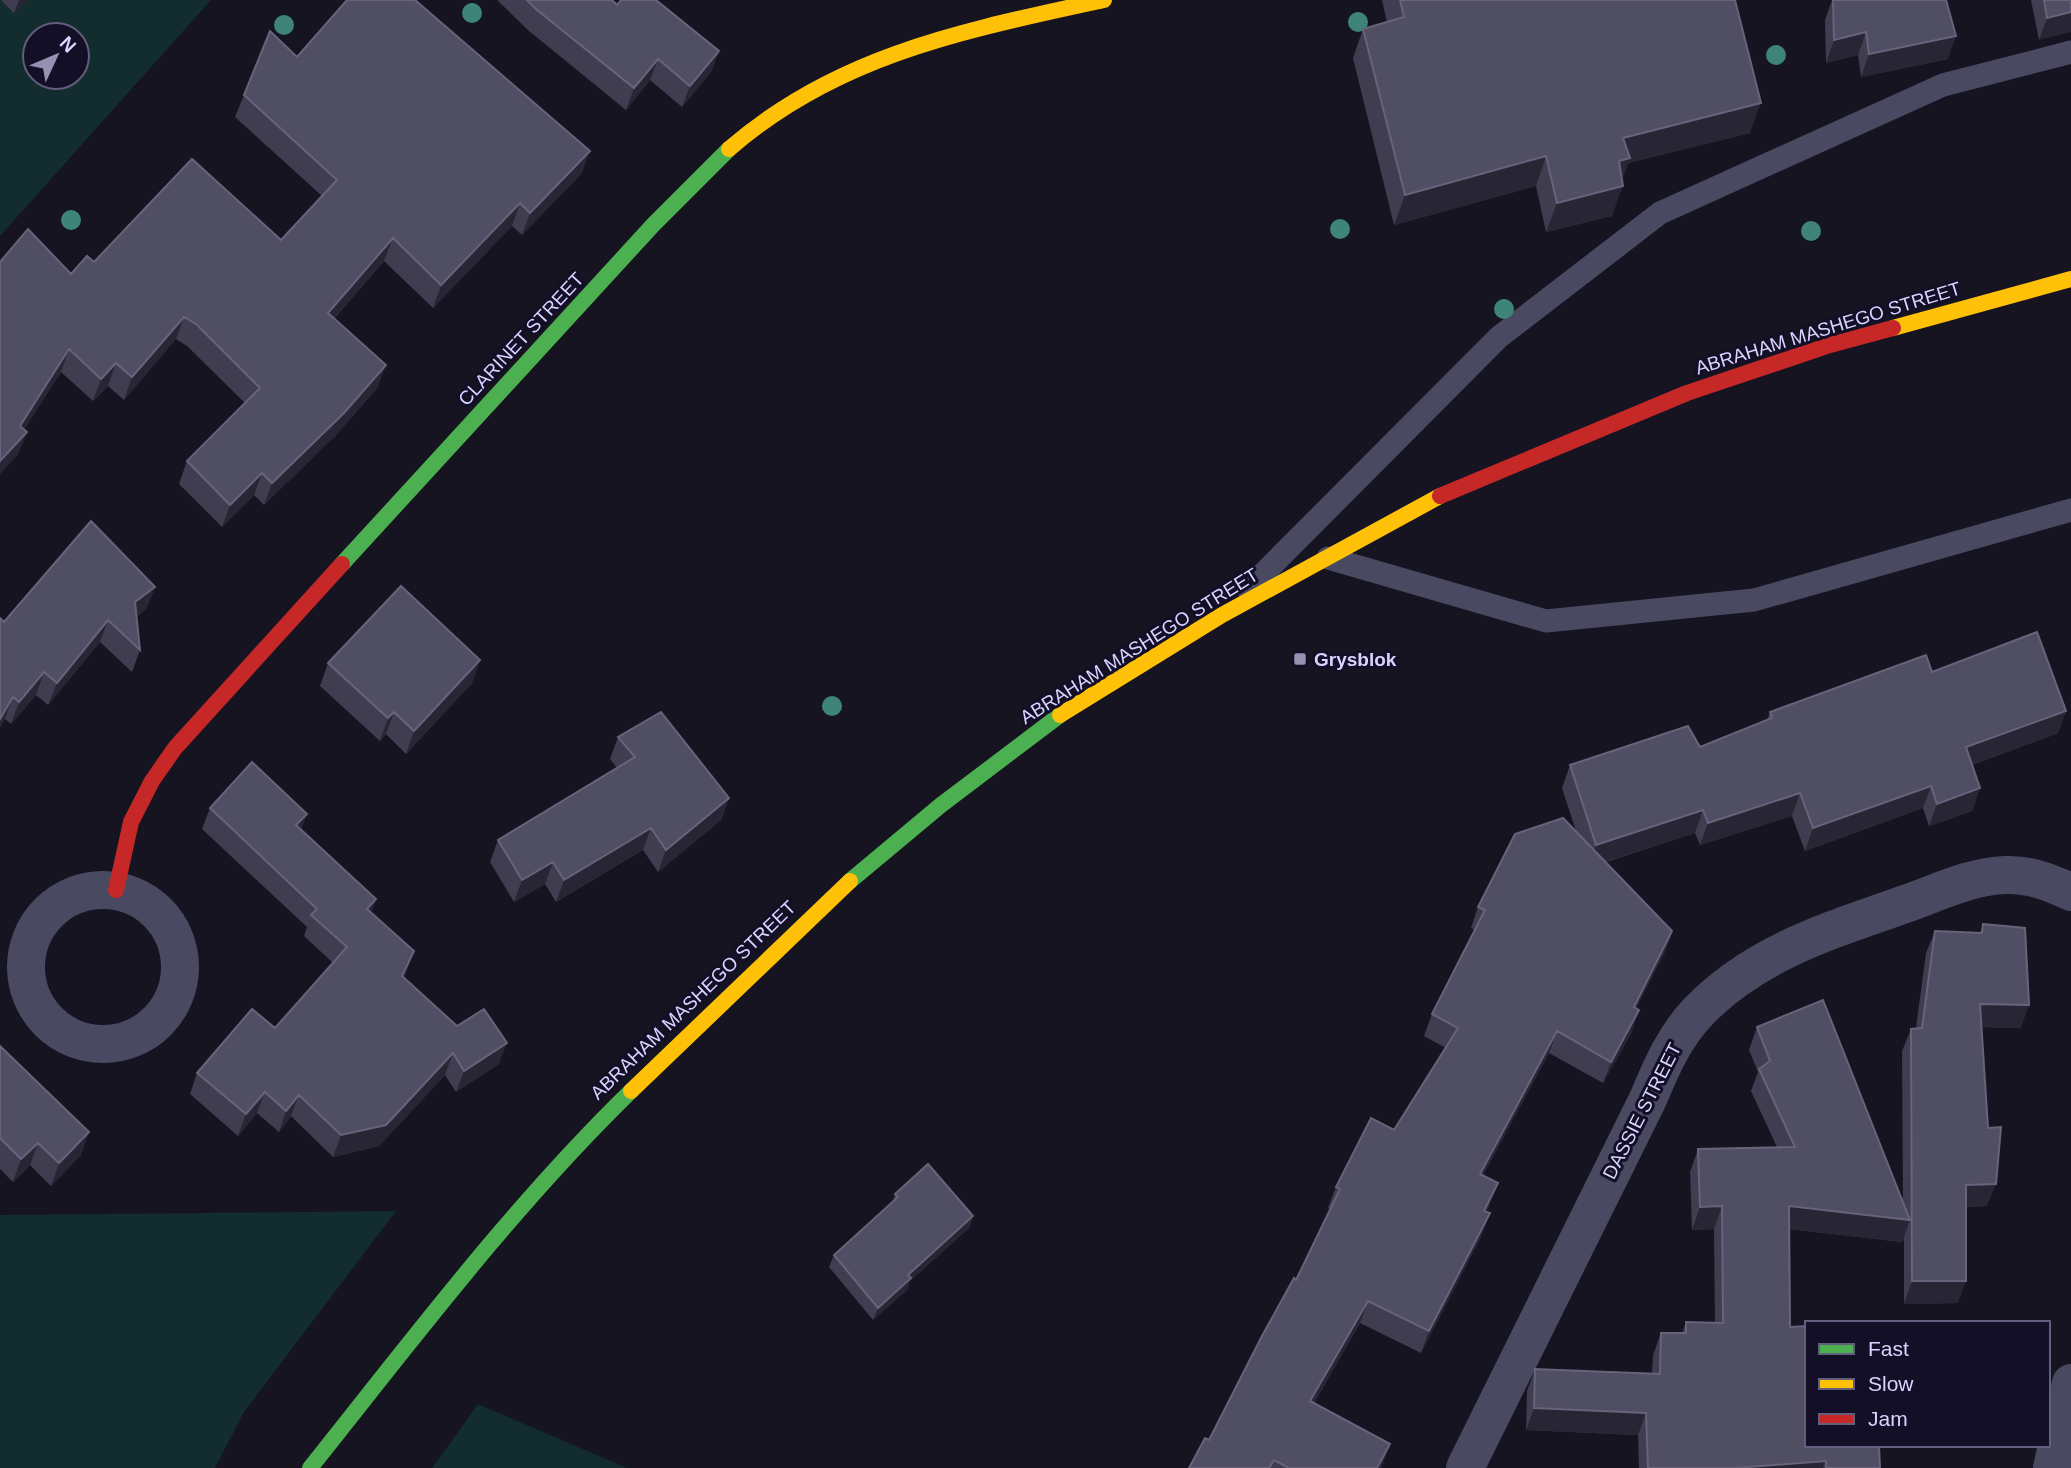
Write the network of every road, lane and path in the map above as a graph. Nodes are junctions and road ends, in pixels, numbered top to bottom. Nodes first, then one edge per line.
1 (1099, 1) edge
2 (2071, 52) edge
3 (2071, 279) edge
4 (2071, 510) edge
5 (1328, 558) junction
6 (1222, 615) junction
7 (116, 890) junction
8 (2071, 892) edge
9 (2071, 1383) edge
10 (310, 1468) edge
11 (1465, 1468) edge
12 (2052, 1468) edge

1 - 7 main road, CLARINET STREET
2 - 6 lane
3 - 5 main road, ABRAHAM MASHEGO STREET
4 - 5 lane
5 - 6 main road, ABRAHAM MASHEGO STREET
6 - 10 main road, ABRAHAM MASHEGO STREET
7 - 7 street
8 - 11 street, DASSIE STREET
9 - 12 street

